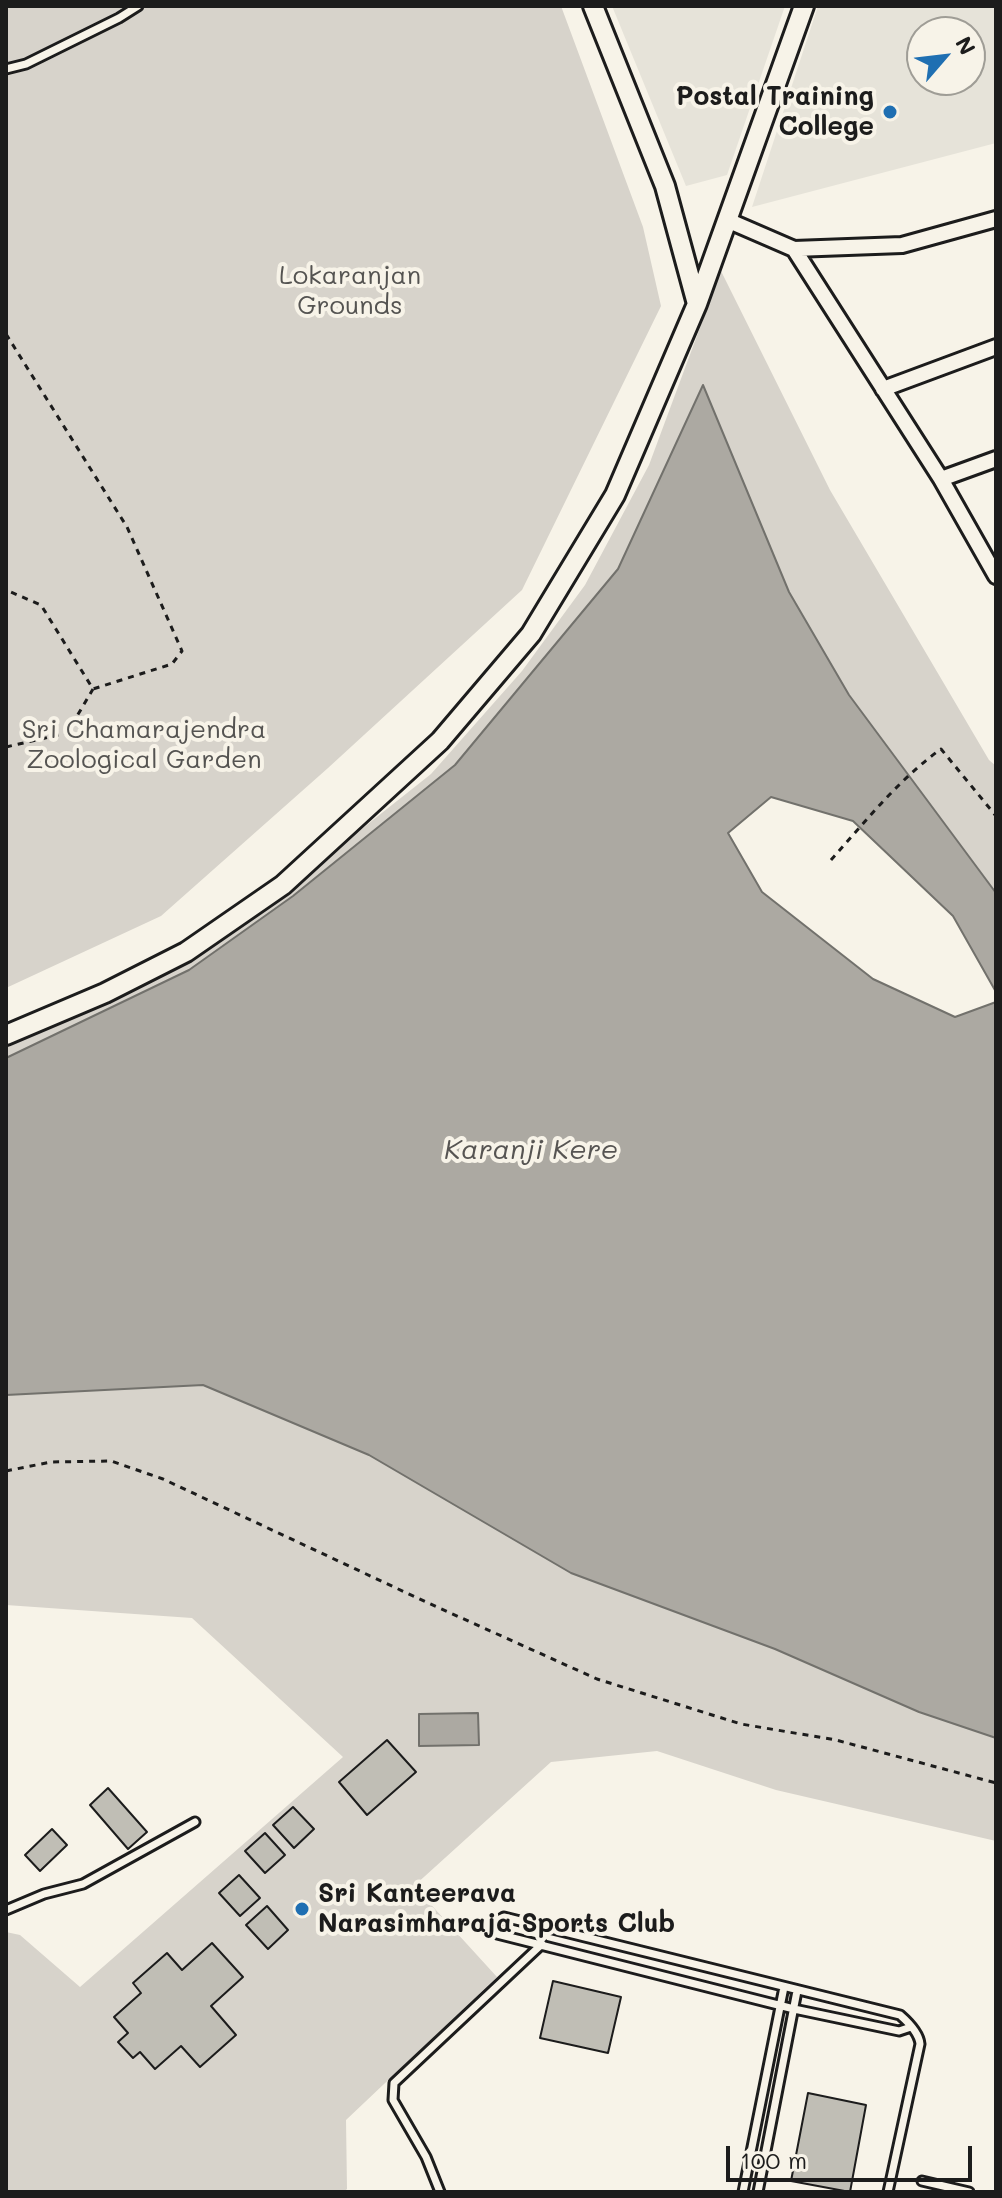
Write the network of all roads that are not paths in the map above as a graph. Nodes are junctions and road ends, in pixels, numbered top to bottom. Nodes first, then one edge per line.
1 (138, 6) edge
2 (593, 6) edge
3 (804, 6) edge
4 (6, 69) edge
5 (996, 219) edge
6 (727, 220) junction
7 (794, 249) junction
8 (697, 304) junction
9 (996, 347) edge
10 (883, 389) junction
11 (996, 459) edge
12 (941, 479) junction
13 (996, 576) edge
14 (6, 1035) edge
15 (195, 1822) dead end
16 (6, 1910) edge
17 (542, 1944) junction
18 (784, 1987) junction
19 (797, 1991) junction
20 (781, 2006) junction
21 (794, 2009) junction
22 (911, 2027) junction
23 (922, 2181) dead end
24 (440, 2192) edge
25 (743, 2192) edge
26 (758, 2192) edge
27 (888, 2192) edge
28 (969, 2192) edge

1 - 4 lane
2 - 8 street
3 - 6 street
5 - 7 street
6 - 7 street
6 - 8 street
7 - 10 street
8 - 14 street
9 - 10 street
10 - 12 street
11 - 12 street
12 - 13 street
15 - 16 lane
17 - 18 lane
17 - 20 lane
17 - 24 lane
18 - 19 lane
18 - 20 lane
19 - 21 lane
19 - 22 lane
20 - 21 lane
20 - 25 lane
21 - 22 lane
21 - 26 lane
22 - 27 lane
23 - 28 lane

